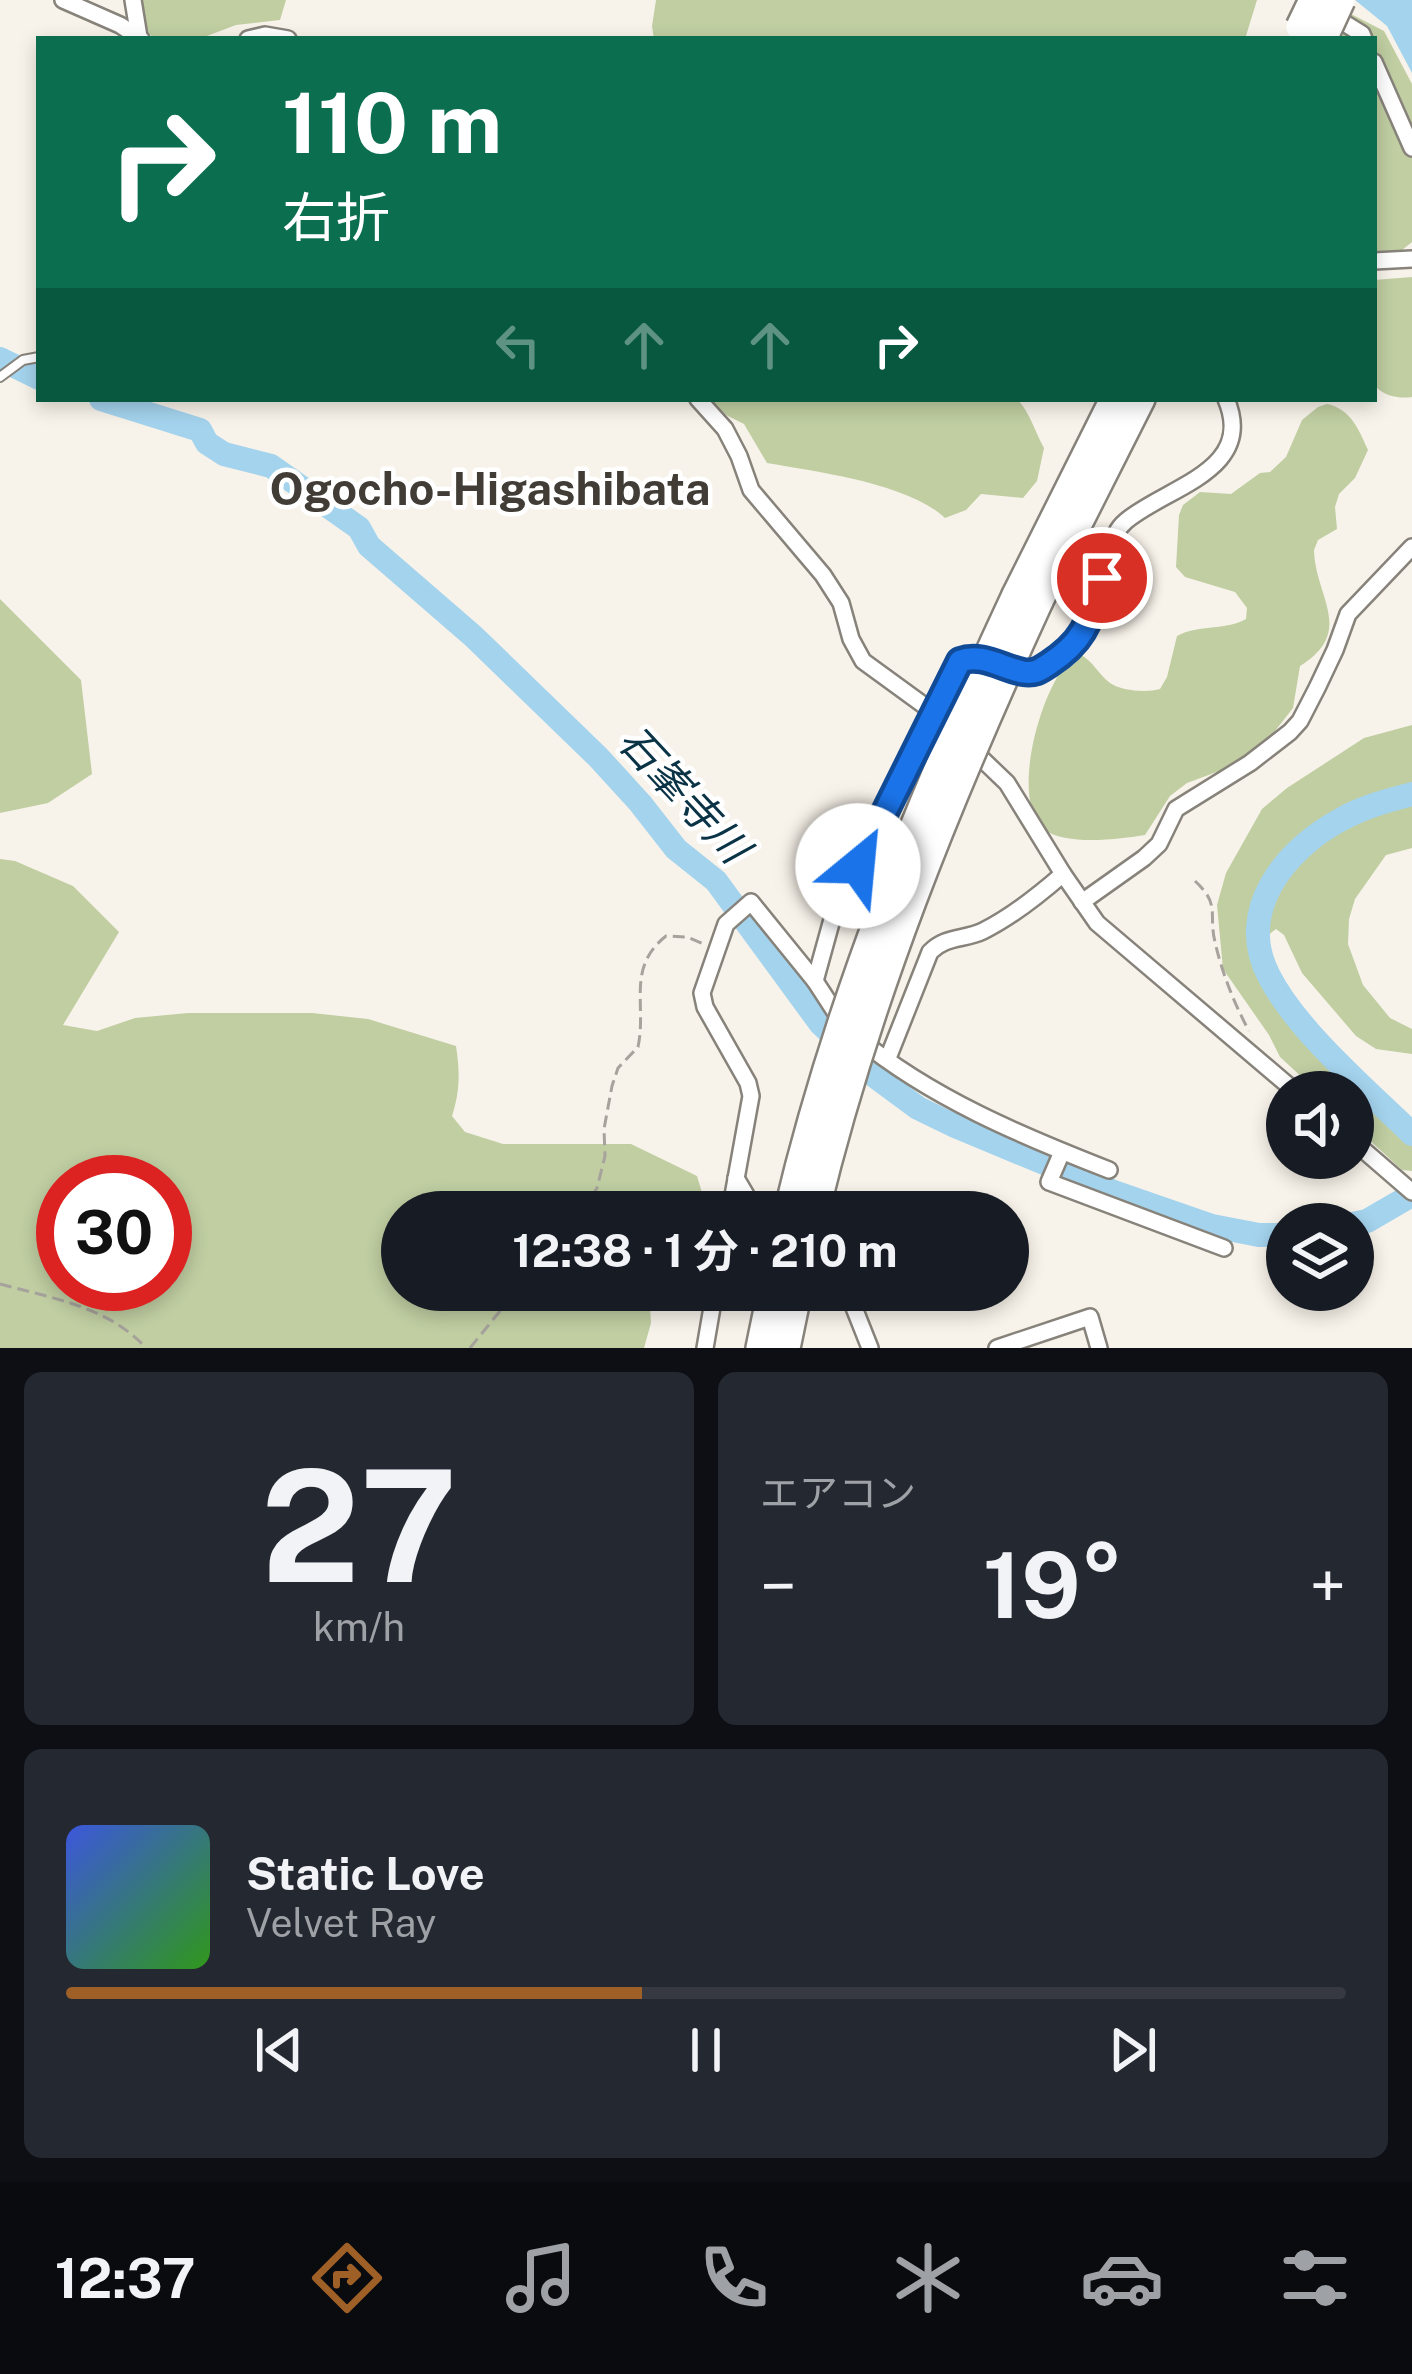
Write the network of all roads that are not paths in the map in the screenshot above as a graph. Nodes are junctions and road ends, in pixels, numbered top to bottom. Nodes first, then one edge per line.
1 (63, 0) edge
2 (133, 0) edge
3 (1341, 0) edge
4 (1310, 24) edge
5 (137, 36) edge
6 (140, 36) edge
7 (1363, 36) edge
8 (1377, 69) edge
9 (1412, 148) edge
10 (1412, 259) edge
11 (1377, 261) edge
12 (36, 358) edge
13 (0, 377) edge
14 (701, 402) edge
15 (1113, 402) edge
16 (1139, 402) edge
17 (1227, 402) edge
18 (1412, 547) edge
19 (1027, 598) junction
20 (933, 712) junction
21 (1063, 874) junction
22 (1082, 902) junction
23 (815, 981) junction
24 (887, 1058) junction
25 (1271, 1071) edge
26 (1062, 1152) junction
27 (1374, 1160) edge
28 (1109, 1170) dead end
29 (736, 1178) junction
30 (1407, 1188) edge
31 (734, 1191) edge
32 (744, 1191) edge
33 (794, 1191) edge
34 (821, 1191) edge
35 (1224, 1249) dead end
36 (711, 1311) edge
37 (768, 1311) edge
38 (794, 1311) edge
39 (855, 1311) edge
40 (704, 1348) edge
41 (760, 1348) edge
42 (786, 1348) edge
43 (870, 1348) edge
44 (998, 1348) edge
45 (1099, 1348) edge

1 - 5 street
2 - 6 street
3 - 4 highway, bridge
4 - 7 street
8 - 9 street
10 - 11 street
12 - 13 lane
14 - 20 street
15 - 19 highway
16 - 19 highway
17 - 20 street
18 - 22 street
19 - 33 highway, bridge
19 - 34 highway, bridge
20 - 21 street
20 - 23 street
21 - 22 street
21 - 24 street
22 - 25 street
23 - 24 street
23 - 29 street
24 - 26 street
26 - 28 street
26 - 35 street
27 - 30 street
29 - 31 street
29 - 32 street
36 - 40 street
37 - 41 highway
38 - 42 highway
39 - 43 street
44 - 45 street

